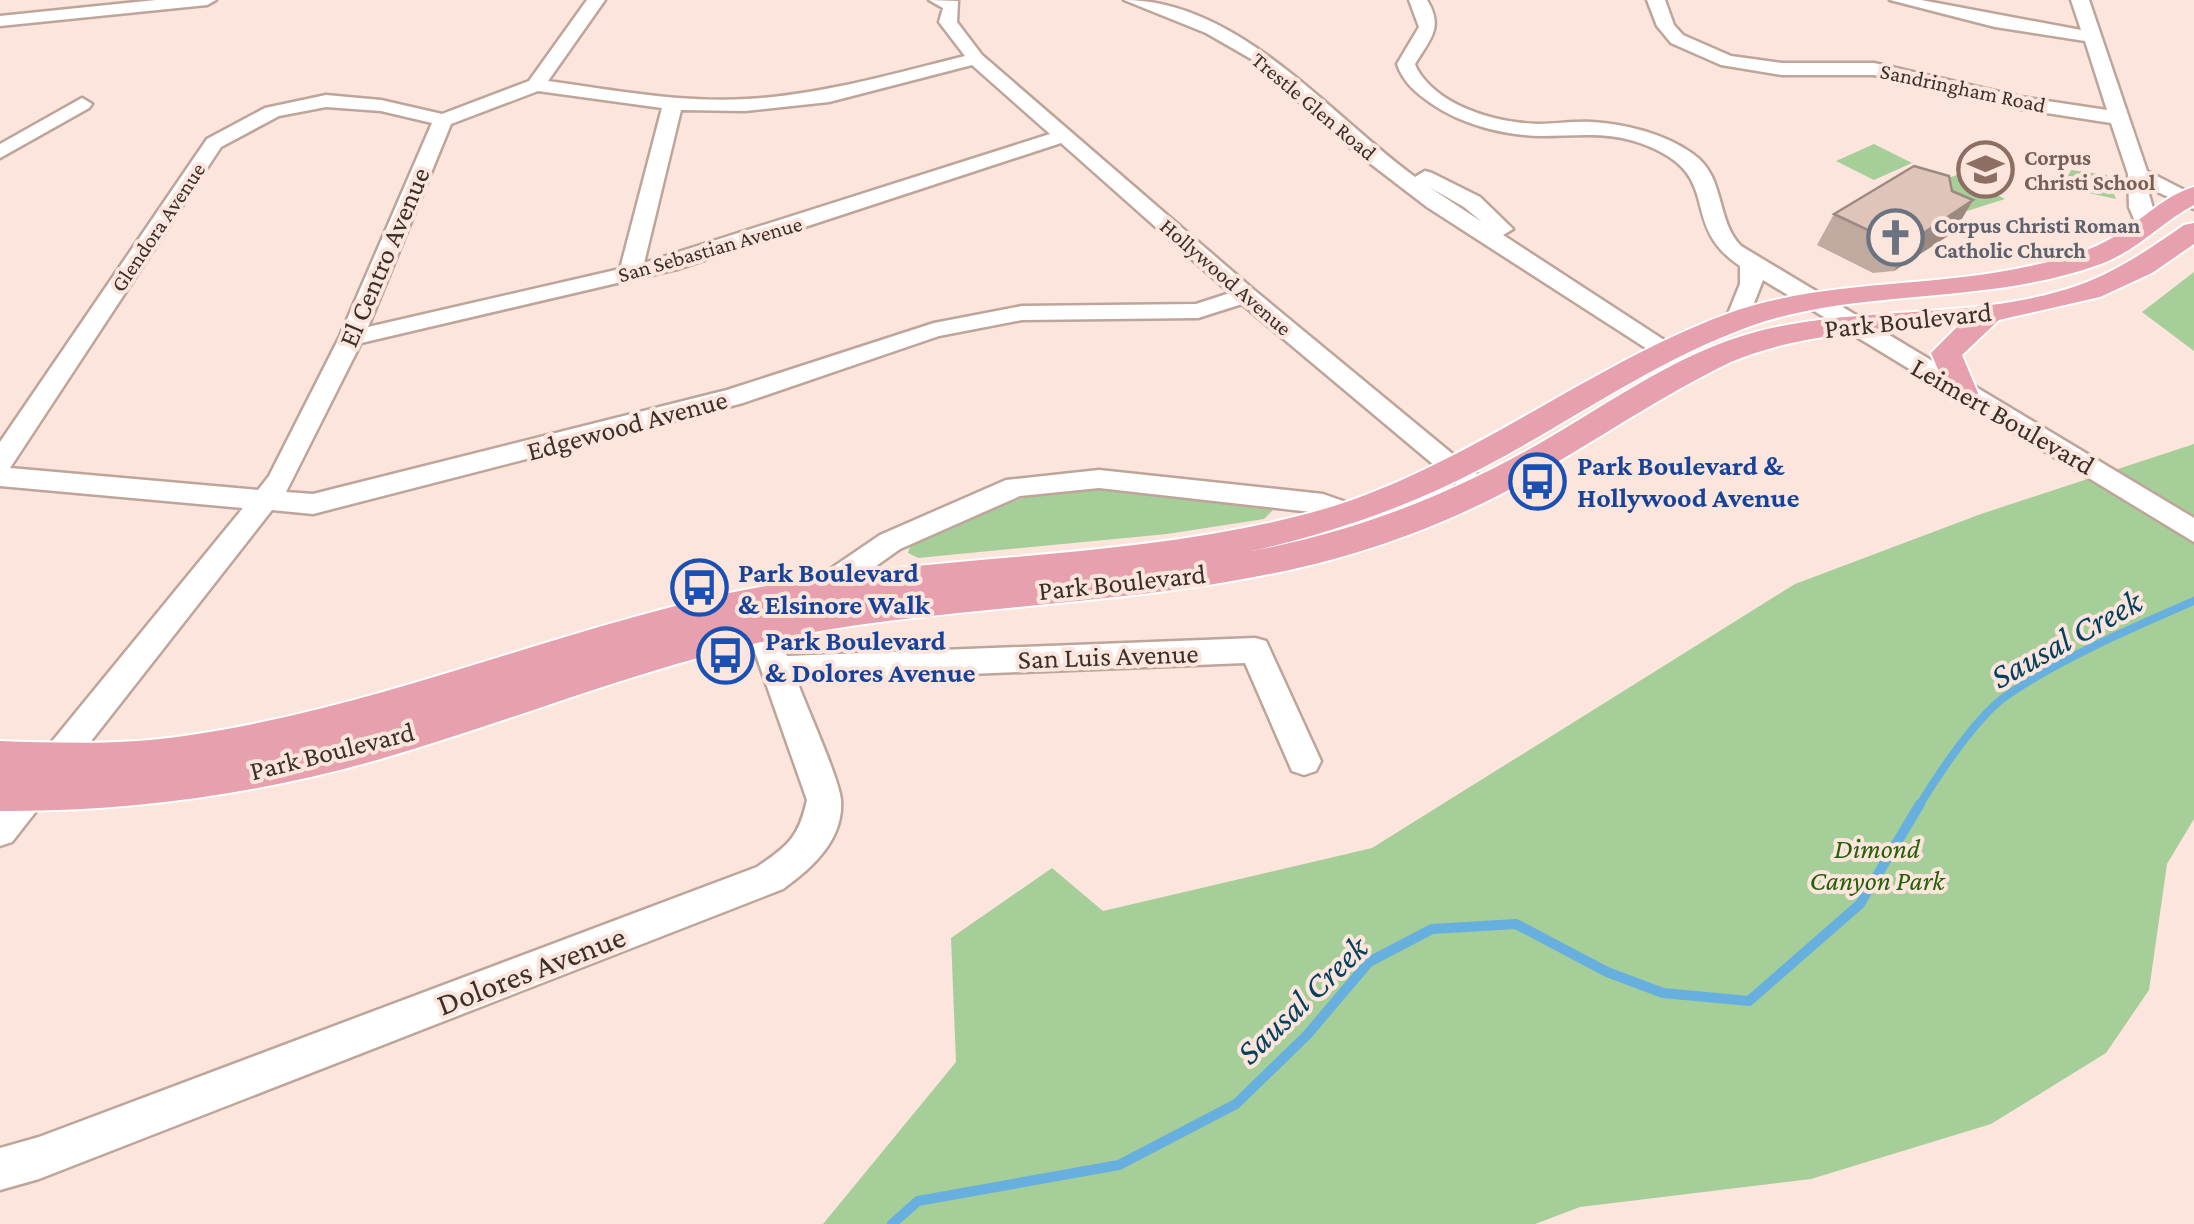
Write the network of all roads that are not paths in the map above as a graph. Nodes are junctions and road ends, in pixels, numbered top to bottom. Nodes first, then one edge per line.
1 (207, 0) edge
2 (596, 0) edge
3 (938, 0) edge
4 (1132, 0) edge
5 (1656, 0) edge
6 (1899, 0) edge
7 (2080, 0) edge
8 (1415, 1) edge
9 (0, 21) edge
10 (2093, 36) junction
11 (976, 58) junction
12 (536, 85) junction
13 (82, 104) dead end
14 (673, 104) junction
15 (2119, 118) junction
16 (444, 120) junction
17 (1063, 136) junction
18 (0, 152) edge
19 (2138, 174) junction
20 (2190, 199) edge
21 (2147, 226) junction
22 (2194, 231) edge
23 (1752, 263) junction
24 (630, 274) junction
25 (1246, 294) junction
26 (1813, 301) junction
27 (1988, 312) junction
28 (1737, 321) junction
29 (1848, 326) junction
30 (351, 338) junction
31 (1682, 360) junction
32 (1962, 393) junction
33 (0, 462) edge
34 (0, 477) edge
35 (1468, 480) junction
36 (262, 500) junction
37 (1350, 514) junction
38 (2194, 532) edge
39 (824, 588) junction
40 (758, 614) junction
41 (780, 669) junction
42 (0, 758) edge
43 (1304, 761) dead end
44 (29, 783) edge
45 (0, 831) edge
46 (0, 1169) edge

1 - 9 street
2 - 12 street
3 - 11 street, Hollywood Avenue
4 - 31 street, Trestle Glen Road
5 - 15 street, Sandringham Road
6 - 10 street
7 - 10 street
8 - 23 street, Leimert Boulevard
10 - 15 street
11 - 14 street
11 - 17 street, Hollywood Avenue
12 - 14 street
12 - 16 street
13 - 18 street
14 - 24 street
15 - 19 street
16 - 30 street, El Centro Avenue
16 - 33 street, Glendora Avenue
17 - 24 street, San Sebastian Avenue
17 - 25 street, Hollywood Avenue
19 - 20 street
19 - 21 street
20 - 21 main road, Park Boulevard
21 - 26 main road, Park Boulevard
22 - 27 main road, Park Boulevard
23 - 26 street, Leimert Boulevard
23 - 28 street
24 - 30 street, San Sebastian Avenue
25 - 35 street, Hollywood Avenue
25 - 36 street, Edgewood Avenue
26 - 28 main road, Park Boulevard
26 - 29 street, Leimert Boulevard
27 - 29 main road, Park Boulevard
27 - 32 main road
28 - 31 main road, Park Boulevard
29 - 31 main road, Park Boulevard
29 - 32 street, Leimert Boulevard
30 - 36 street, El Centro Avenue
31 - 35 main road, Park Boulevard
32 - 38 street, Leimert Boulevard
34 - 36 street, Edgewood Avenue
35 - 37 main road, Park Boulevard
35 - 40 main road, Park Boulevard
36 - 44 street, El Centro Avenue
37 - 39 main road, Park Boulevard
37 - 39 street, Park Boulevard
39 - 40 main road, Park Boulevard
40 - 41 street, Dolores Avenue
40 - 44 main road, Park Boulevard
41 - 43 street, San Luis Avenue
41 - 46 street, Dolores Avenue
42 - 44 main road, Park Boulevard
44 - 45 street, El Centro Avenue

